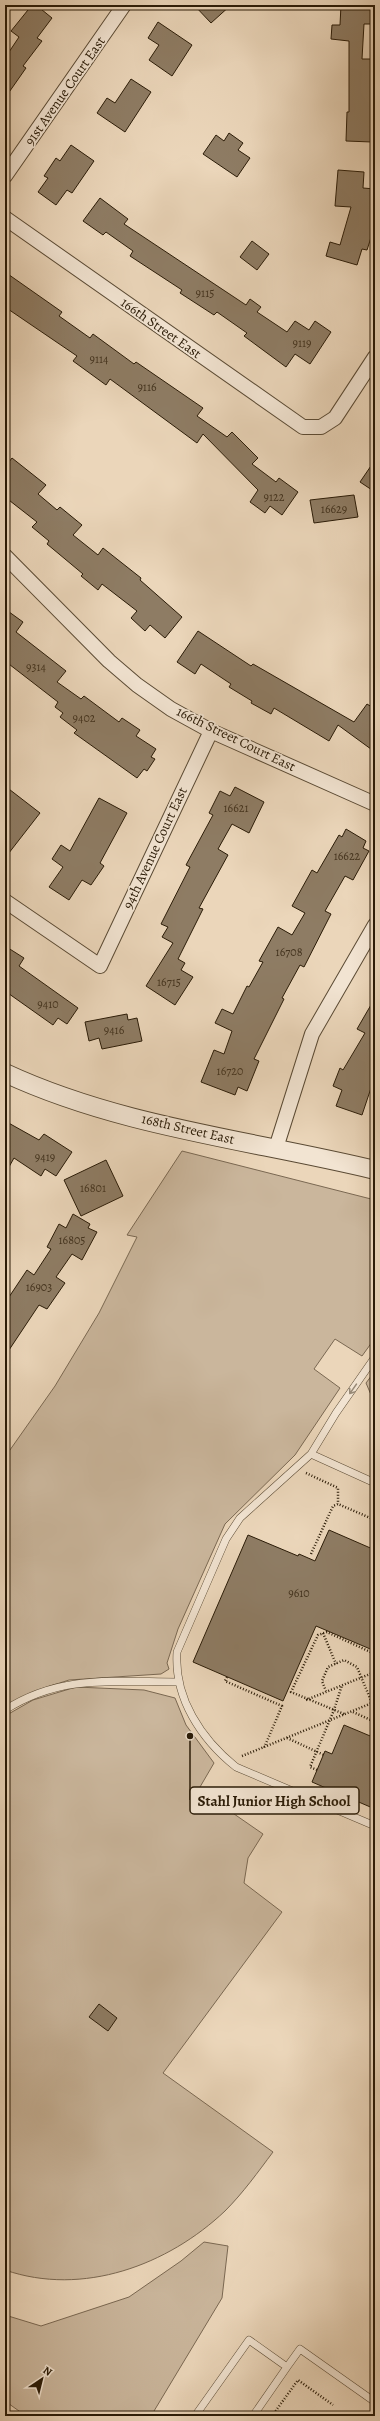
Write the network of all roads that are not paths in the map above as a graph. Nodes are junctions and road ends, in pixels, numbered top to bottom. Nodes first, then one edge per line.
1 (124, 5) edge
2 (5, 176) edge
3 (5, 218) edge
4 (375, 356) edge
5 (5, 556) edge
6 (211, 731) junction
7 (375, 804) edge
8 (5, 901) edge
9 (375, 925) edge
10 (5, 1072) edge
11 (276, 1148) junction
12 (375, 1170) edge
13 (375, 1357) edge
14 (311, 1454) junction
15 (375, 1483) edge
16 (178, 1682) junction
17 (5, 1710) edge
18 (375, 1826) edge
19 (287, 2367) junction
20 (375, 2402) edge
21 (195, 2416) edge
22 (253, 2416) edge

1 - 2 street, 91st Avenue Court East
3 - 4 street, 166th Street East
5 - 6 street, 166th Street Court East
6 - 7 street, 166th Street Court East
6 - 8 street, 94th Avenue Court East
9 - 11 street
10 - 11 street, 168th Street East
11 - 12 street, 168th Street East
13 -> 14 lane
14 - 15 lane
14 - 16 lane
16 - 17 lane
16 - 18 lane
19 - 20 lane
19 - 21 lane
19 - 22 lane

